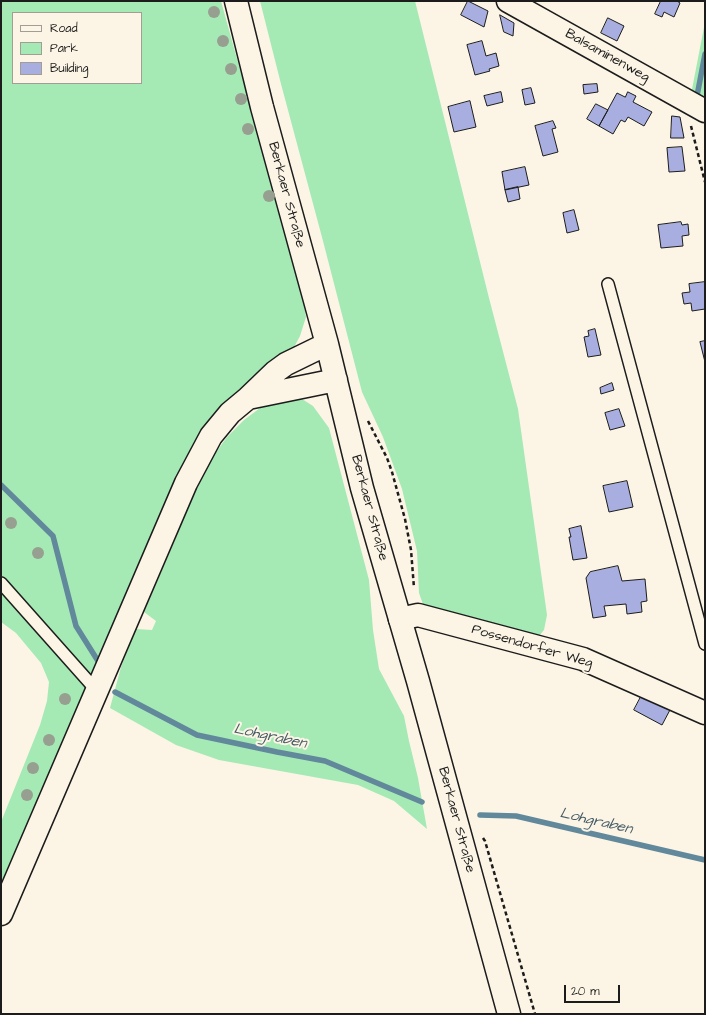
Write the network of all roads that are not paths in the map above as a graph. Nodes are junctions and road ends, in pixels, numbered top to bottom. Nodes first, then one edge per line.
1 (236, 1) edge
2 (508, 1) edge
3 (705, 111) edge
4 (608, 284) dead end
5 (327, 344) junction
6 (336, 380) junction
7 (248, 398) junction
8 (1, 583) edge
9 (409, 617) junction
10 (705, 644) edge
11 (97, 691) junction
12 (705, 713) edge
13 (1, 914) edge
14 (509, 1014) edge

1 - 5 street, Berkaer Straße
2 - 3 street, Balsaminenweg
4 - 10 lane
5 - 6 street, Berkaer Straße
5 - 7 street
6 - 7 street
6 - 9 street, Berkaer Straße
7 - 11 street
8 - 11 lane
9 - 12 street, Possendorfer Weg
9 - 14 street, Berkaer Straße
11 - 13 street

